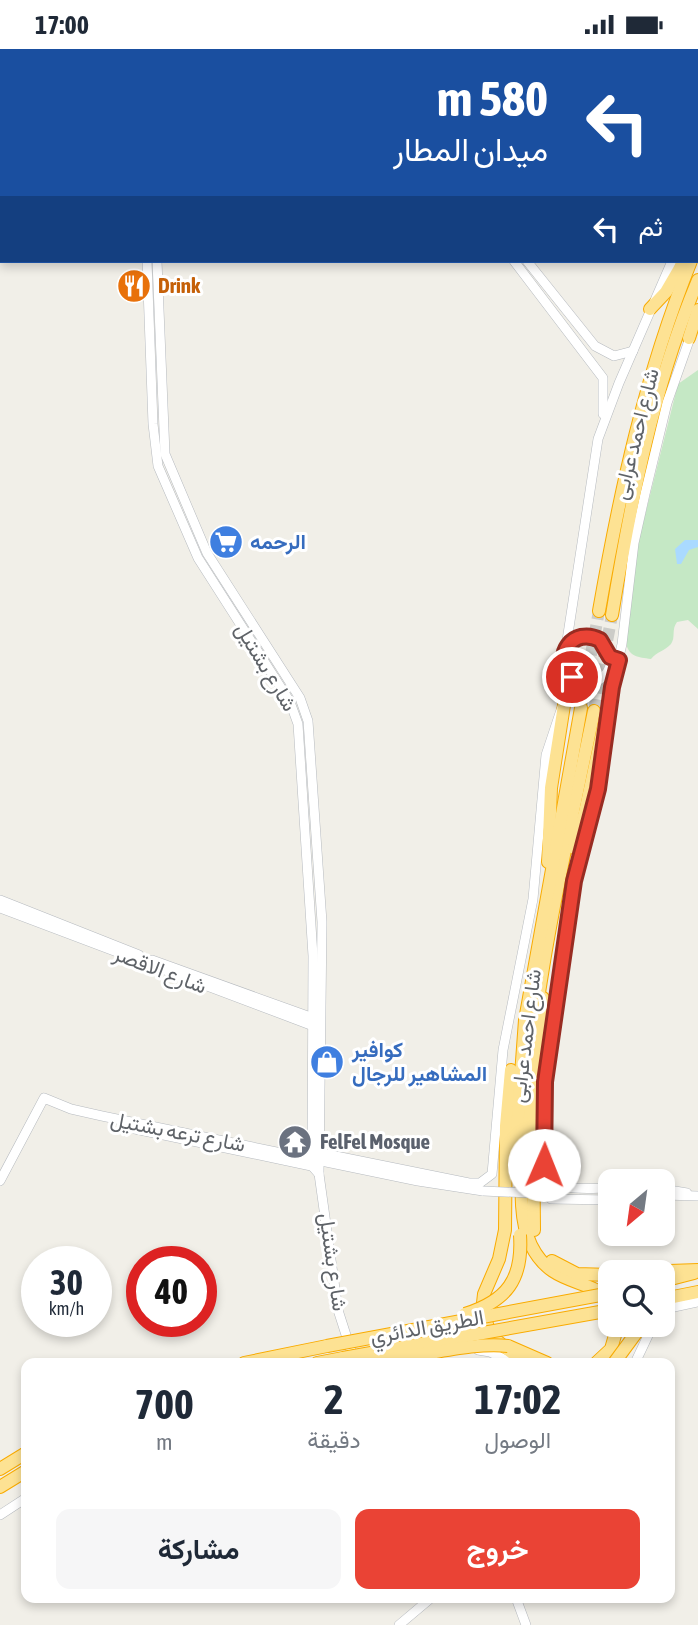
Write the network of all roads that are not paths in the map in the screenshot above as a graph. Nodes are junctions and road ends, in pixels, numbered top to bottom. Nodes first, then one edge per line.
1 (147, 263) edge
2 (157, 263) edge
3 (516, 263) edge
4 (529, 263) edge
5 (671, 263) edge
6 (684, 263) edge
7 (690, 263) edge
8 (698, 280) edge
9 (650, 309) junction
10 (698, 310) edge
11 (698, 324) edge
12 (689, 338) junction
13 (633, 351) junction
14 (602, 426) junction
15 (566, 647) junction
16 (615, 659) junction
17 (572, 677) junction
18 (611, 678) junction
19 (565, 699) junction
20 (588, 709) tunnel mouth
21 (557, 872) junction
22 (0, 900) edge
23 (0, 908) edge
24 (540, 990) junction
25 (525, 1020) junction
26 (317, 1023) junction
27 (316, 1162) junction
28 (0, 1181) edge
29 (598, 1188) edge
30 (676, 1190) edge
31 (598, 1195) edge
32 (676, 1196) edge
33 (551, 1197) junction
34 (696, 1198) edge
35 (598, 1199) edge
36 (676, 1200) edge
37 (675, 1271) edge
38 (698, 1271) edge
39 (598, 1276) edge
40 (675, 1278) edge
41 (598, 1291) edge
42 (598, 1295) edge
43 (696, 1296) edge
44 (675, 1298) edge
45 (675, 1306) edge
46 (598, 1312) edge
47 (441, 1324) junction
48 (614, 1337) edge
49 (641, 1337) edge
50 (645, 1337) edge
51 (349, 1357) edge
52 (268, 1358) edge
53 (398, 1358) edge
54 (427, 1358) edge
55 (500, 1358) edge
56 (519, 1358) edge
57 (536, 1358) edge
58 (601, 1358) edge
59 (621, 1358) edge
60 (637, 1358) edge
61 (21, 1456) edge
62 (0, 1469) edge
63 (21, 1474) edge
64 (0, 1487) edge
65 (21, 1501) edge
66 (0, 1515) edge
67 (425, 1603) edge
68 (520, 1603) edge
69 (399, 1625) edge
70 (526, 1625) edge

1 - 26 street, شارع بشتيل
2 - 26 street, شارع بشتيل
3 - 14 street
4 - 13 street
5 - 9 street
6 - 9 highway
7 - 8 highway, شارع احمد عرابى
9 - 13 street
10 - 12 highway
11 - 12 street
12 - 16 street
13 - 14 street
14 - 15 street
15 - 16 street
15 - 17 street
16 - 18 street
17 - 18 street
17 - 19 street
18 - 21 highway
18 - 29 street
19 - 21 highway
19 - 27 street
20 - 21 highway, شارع احمد عرابى
21 - 24 highway, شارع احمد عرابى
21 - 25 highway, شارع احمد عرابى
22 - 26 street, شارع الاقصر
23 - 26 street, شارع الاقصر
24 - 39 highway
24 - 41 highway, شارع احمد عرابى
25 - 47 highway, شارع احمد عرابى, bridge
25 - 56 highway
26 - 27 street, شارع بشتيل
27 - 28 street, شارع ترعه بشتيل
27 - 33 street, شارع ترعه بشتيل, bridge
27 - 51 street, شارع بشتيل
30 - 34 street
31 - 33 street, شارع ترعه بشتيل
32 - 34 street
33 - 35 street, شارع ترعه بشتيل
34 - 36 street
37 - 38 highway
38 - 40 highway
42 - 47 highway, الطريق الدائري, bridge
43 - 44 highway
43 - 45 highway
46 - 51 highway, الطريق الدائري, bridge
47 - 52 highway, الطريق الدائري, bridge
48 - 58 highway
49 - 59 highway, bridge
50 - 60 street
53 - 57 highway, bridge
54 - 55 street
61 - 62 highway
63 - 64 highway
65 - 66 street
67 - 69 street
68 - 70 street

